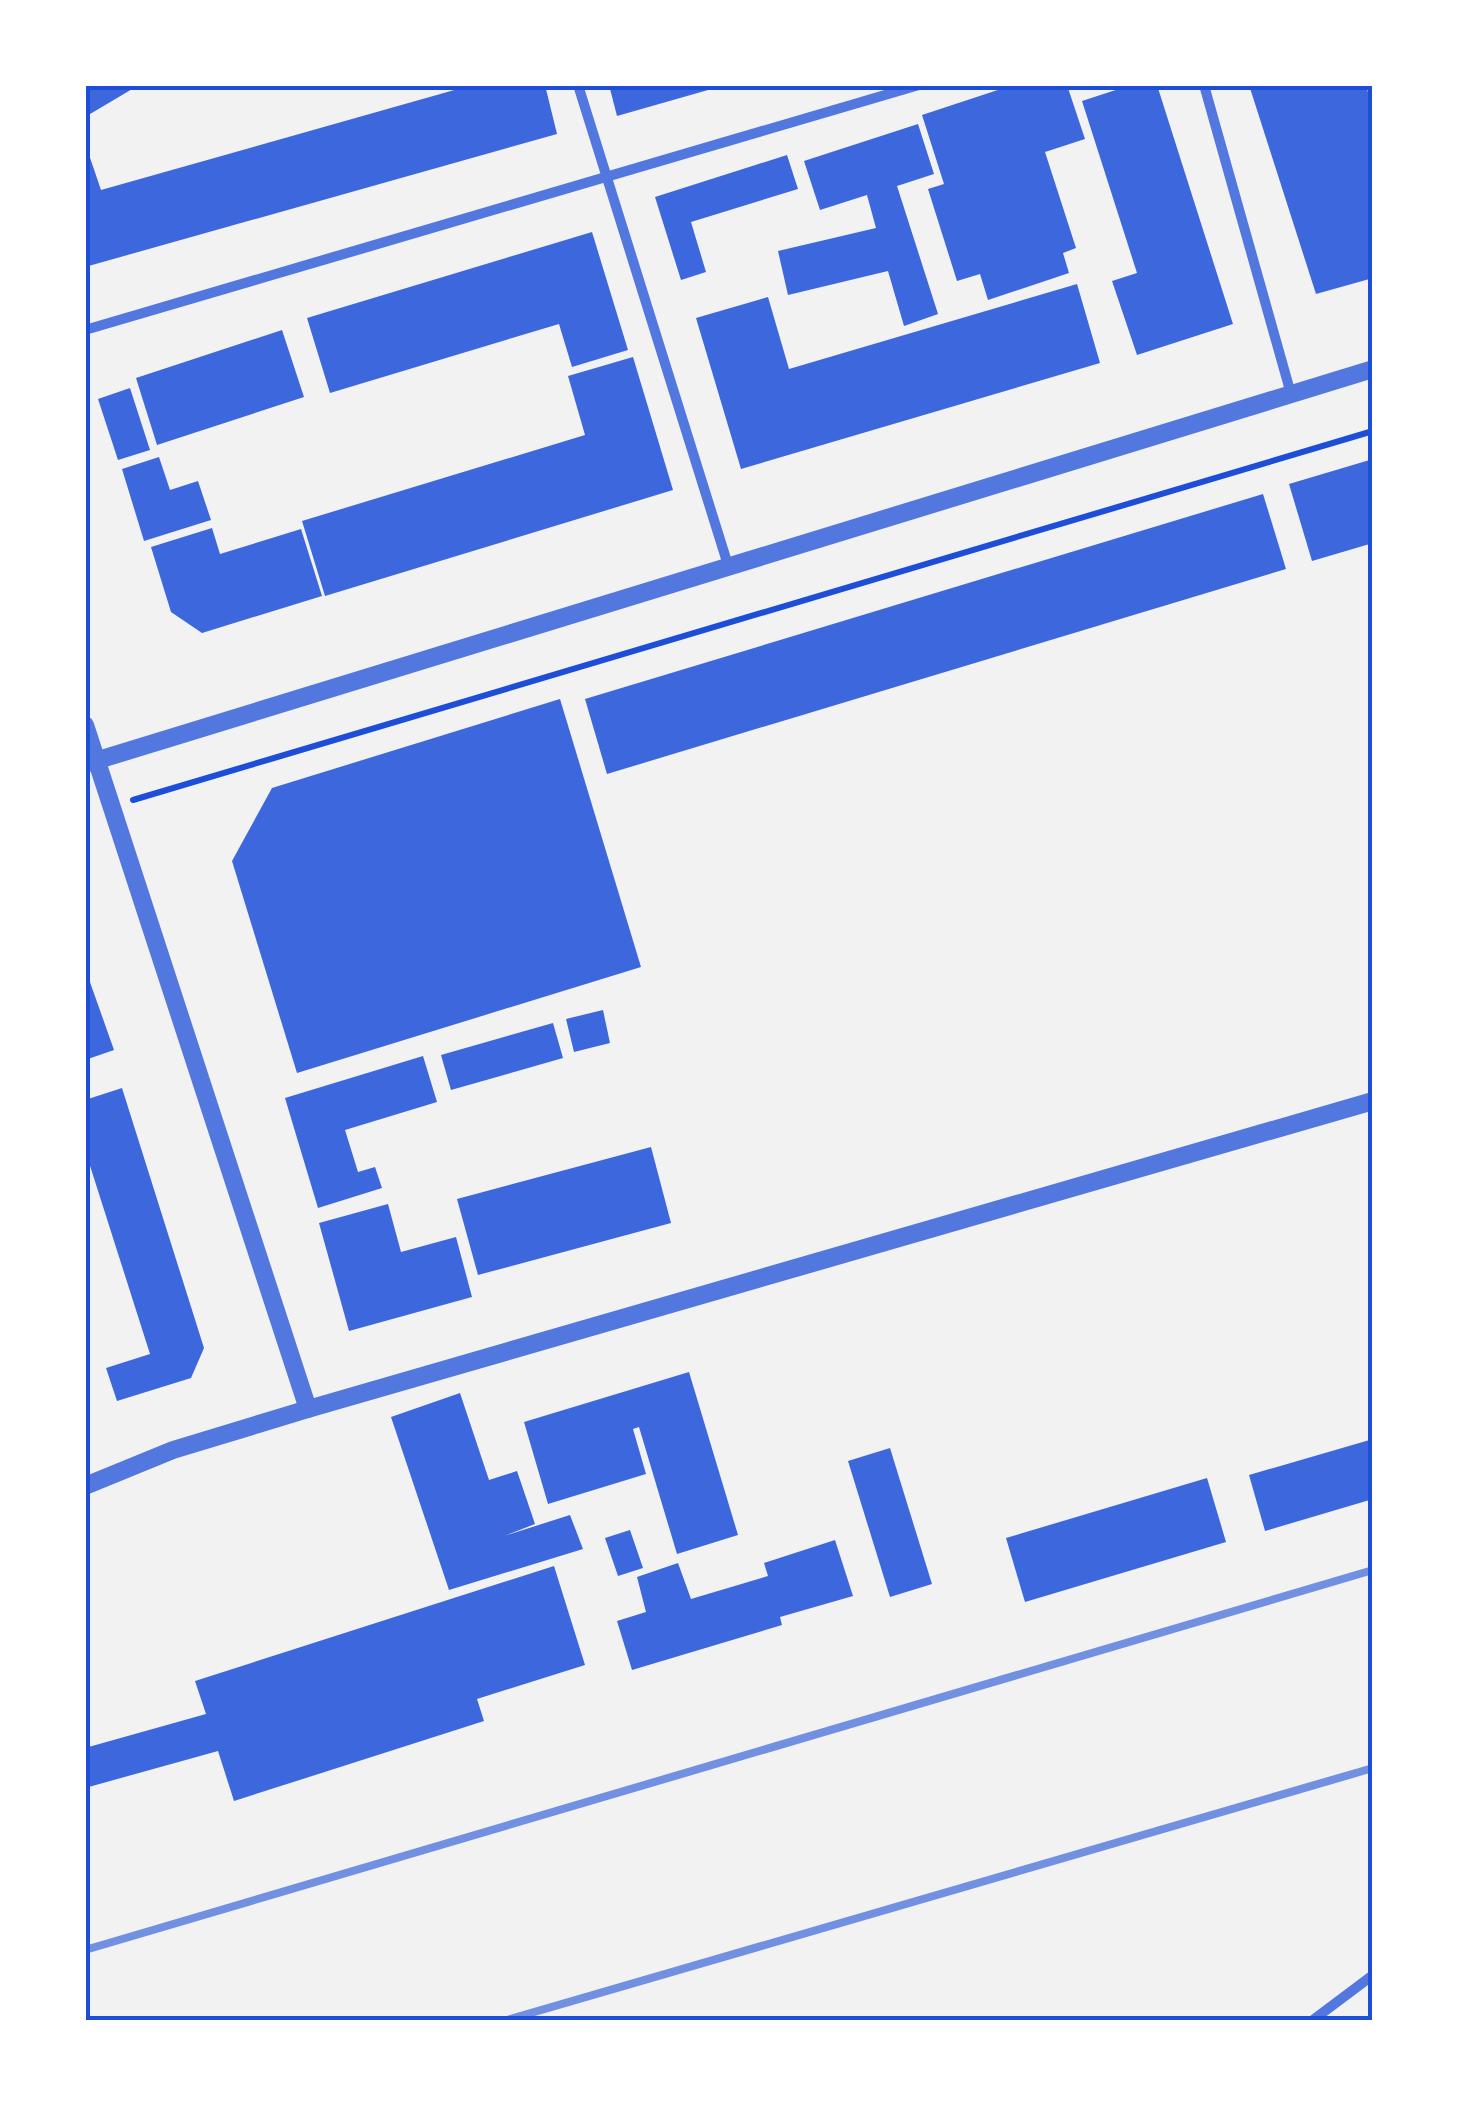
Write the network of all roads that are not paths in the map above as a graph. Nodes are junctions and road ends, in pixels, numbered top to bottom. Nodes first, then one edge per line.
1 (578, 85) edge
2 (919, 85) edge
3 (1204, 85) edge
4 (607, 176) junction
5 (85, 330) edge
6 (1373, 370) edge
7 (1292, 394) junction
8 (728, 565) junction
9 (85, 725) edge
10 (91, 762) edge
11 (1373, 1101) edge
12 (308, 1409) junction
13 (85, 1486) edge
14 (1373, 1975) edge
15 (1313, 2020) edge

1 - 4 street
2 - 4 street
3 - 7 street
4 - 5 street
4 - 8 street
6 - 7 street
7 - 8 street
8 - 10 street
9 - 10 street
10 - 12 street
11 - 12 street
12 - 13 street
14 - 15 street

